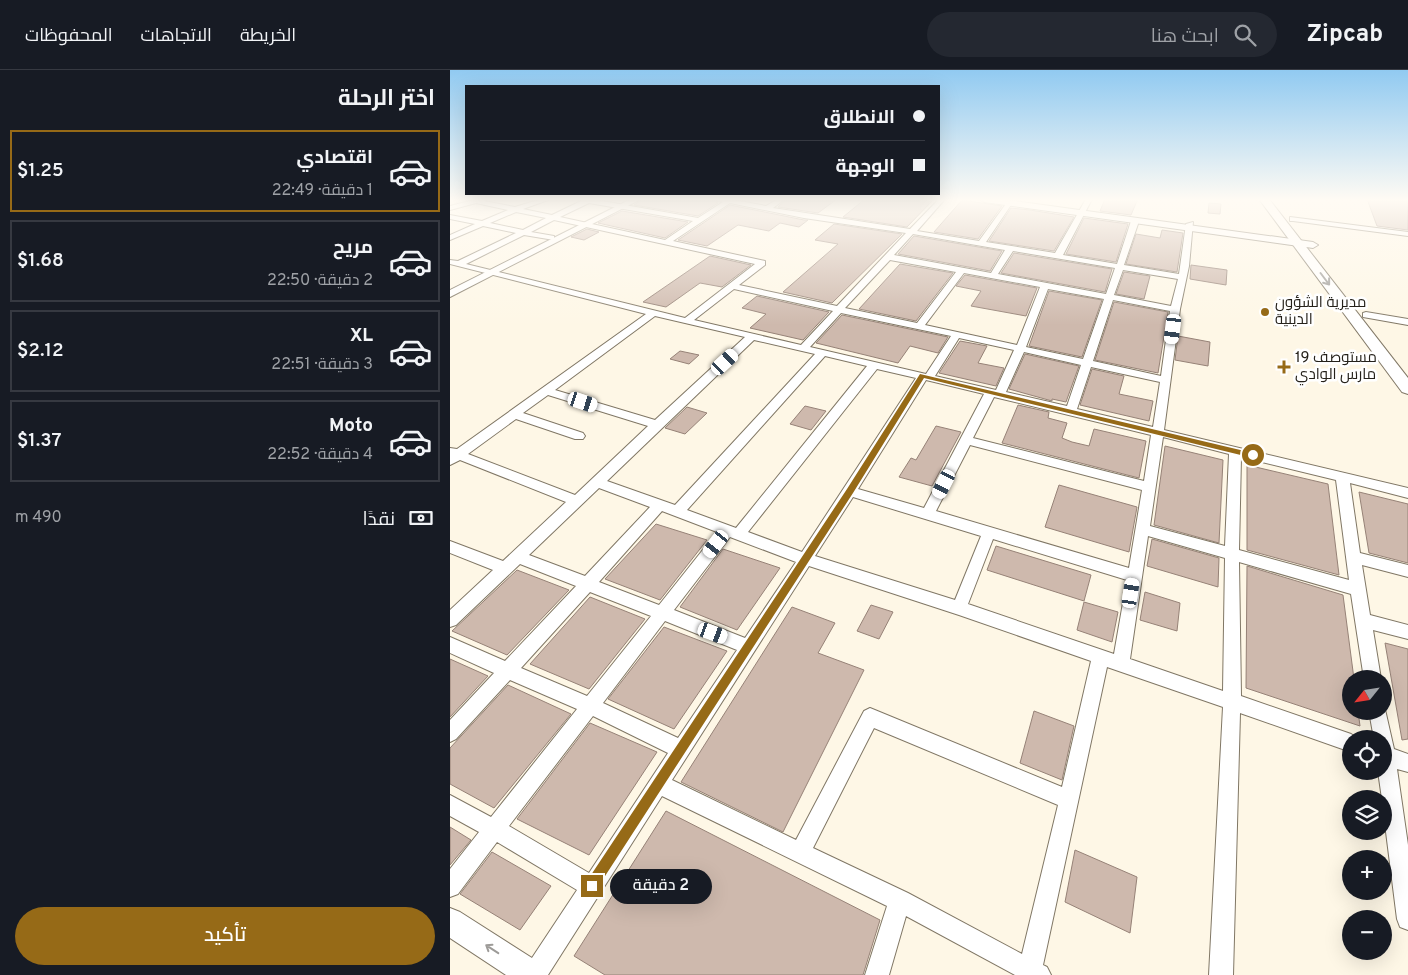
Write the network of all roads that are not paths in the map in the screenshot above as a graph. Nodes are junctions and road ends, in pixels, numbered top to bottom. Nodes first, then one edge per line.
1 (503, 241) edge
2 (545, 241) edge
3 (548, 241) edge
4 (663, 241) edge
5 (904, 241) edge
6 (965, 241) edge
7 (983, 241) edge
8 (1066, 241) edge
9 (1129, 241) edge
10 (1188, 241) edge
11 (1303, 241) joint
12 (667, 242) joint
13 (981, 244) junction
14 (1010, 248) junction
15 (1058, 256) junction
16 (889, 257) junction
17 (453, 265) edge
18 (1120, 267) junction
19 (962, 270) junction
20 (491, 271) junction
21 (993, 276) junction
22 (1182, 277) junction
23 (1045, 285) junction
24 (731, 286) junction
25 (450, 290) edge
26 (450, 294) edge
27 (1109, 297) junction
28 (1175, 309) junction
29 (840, 310) junction
30 (653, 313) junction
31 (1366, 315) junction
32 (687, 321) junction
33 (1408, 322) edge
34 (918, 327) junction
35 (752, 336) junction
36 (956, 336) junction
37 (803, 348) junction
38 (1020, 349) junction
39 (822, 352) junction
40 (1087, 363) junction
41 (874, 364) junction
42 (1408, 368) edge
43 (926, 376) junction
44 (1166, 380) junction
45 (1408, 389) edge
46 (546, 391) junction
47 (996, 393) junction
48 (1071, 411) junction
49 (514, 414) junction
50 (657, 426) junction
51 (1158, 432) junction
52 (579, 436) dead end
53 (966, 440) junction
54 (1235, 451) junction
55 (453, 456) edge
56 (1342, 476) junction
57 (597, 482) junction
58 (1149, 487) junction
59 (850, 491) junction
60 (1408, 493) edge
61 (577, 501) junction
62 (660, 506) junction
63 (677, 512) junction
64 (928, 514) junction
65 (1142, 529) junction
66 (733, 532) junction
67 (990, 532) junction
68 (450, 547) edge
69 (1232, 555) junction
70 (1353, 556) junction
71 (518, 557) junction
72 (805, 559) junction
73 (506, 569) junction
74 (1408, 571) edge
75 (1134, 576) junction
76 (586, 584) junction
77 (1358, 589) junction
78 (959, 608) junction
79 (662, 614) junction
80 (450, 620) edge
81 (1364, 620) junction
82 (1408, 632) edge
83 (450, 645) edge
84 (747, 646) junction
85 (1101, 656) junction
86 (1121, 663) junction
87 (508, 669) junction
88 (1372, 670) edge
89 (1232, 701) junction
90 (590, 706) junction
91 (450, 733) edge
92 (1342, 740) edge
93 (680, 749) junction
94 (1392, 754) edge
95 (1408, 763) edge
96 (1388, 780) edge
97 (659, 784) junction
98 (1070, 800) junction
99 (450, 805) edge
100 (494, 828) junction
101 (801, 852) junction
102 (450, 886) edge
103 (592, 886) junction
104 (900, 901) junction
105 (1408, 919) edge
106 (450, 922) edge
107 (1035, 973) edge
108 (533, 975) edge
109 (876, 975) edge
110 (1221, 975) edge

1 - 17 street
2 - 20 street
3 - 20 street
4 - 12 street
5 - 16 street
6 - 13 street
7 - 13 street
8 - 15 street
9 - 18 street
10 - 22 street
11 - 31 main road
11 -> 45 main road
12 - 24 street
13 - 14 street
14 - 15 street
14 - 21 street
15 - 18 street
16 - 19 street
16 - 29 street
17 - 20 street
18 - 22 street
18 - 27 street
19 - 21 street
19 - 34 street
20 - 25 street
20 - 26 street
20 - 30 street
21 - 23 street
22 - 28 street
23 - 27 street
23 - 38 street
24 - 29 street
24 - 32 street
27 - 28 street
27 - 40 street
28 - 44 street
29 - 34 street
29 - 37 street
30 - 32 street
30 - 46 street
31 - 33 street
31 - 42 main road
32 - 35 street
34 - 36 street
35 - 37 street
35 - 50 street
36 - 38 street
36 - 43 street
37 - 39 street
38 - 40 street
38 - 47 street
39 - 41 street
39 - 63 street
40 - 44 street
40 - 48 street
41 - 43 street
41 - 66 street
43 - 47 street
43 - 59 street
44 - 51 street
46 - 49 street
46 - 50 street
47 - 48 street
47 - 53 street
48 - 51 street
49 - 52 street
49 - 55 street
50 - 57 street
51 - 54 street
51 - 58 street
53 - 58 street
53 - 64 street
54 - 56 street
54 - 69 street
55 - 61 street
56 - 60 street
56 - 70 street
57 - 61 street
57 - 62 street
58 - 65 street
59 - 64 street
59 - 72 street
61 - 71 street
62 - 63 street
62 - 76 street
63 - 66 street
64 - 67 street
65 - 69 street
65 - 75 street
66 - 72 street
66 - 79 street
67 - 75 street
67 - 78 street
68 - 73 street
69 - 77 street
69 - 89 street
70 - 74 street
70 - 77 street
71 - 73 street
71 - 76 street
72 - 78 street
72 - 84 street
73 - 80 street
75 - 86 street
76 - 79 street
76 - 87 street
77 - 81 street
78 - 85 street
79 - 84 street
79 - 90 street
81 - 82 street
81 - 88 street
83 - 87 street
84 - 93 street
85 - 86 street
85 - 98 street
86 - 89 street
87 - 90 street
87 - 91 street
89 - 92 street
89 - 110 street
90 - 93 street
90 - 100 street
93 - 97 street
94 - 95 street
96 - 105 street
97 - 101 street
97 - 103 street
98 - 101 street
98 - 107 street
99 - 100 street
100 - 102 street
100 - 103 street
101 - 104 street
103 - 108 street
104 - 107 street
104 - 109 street
108 -> 106 street

